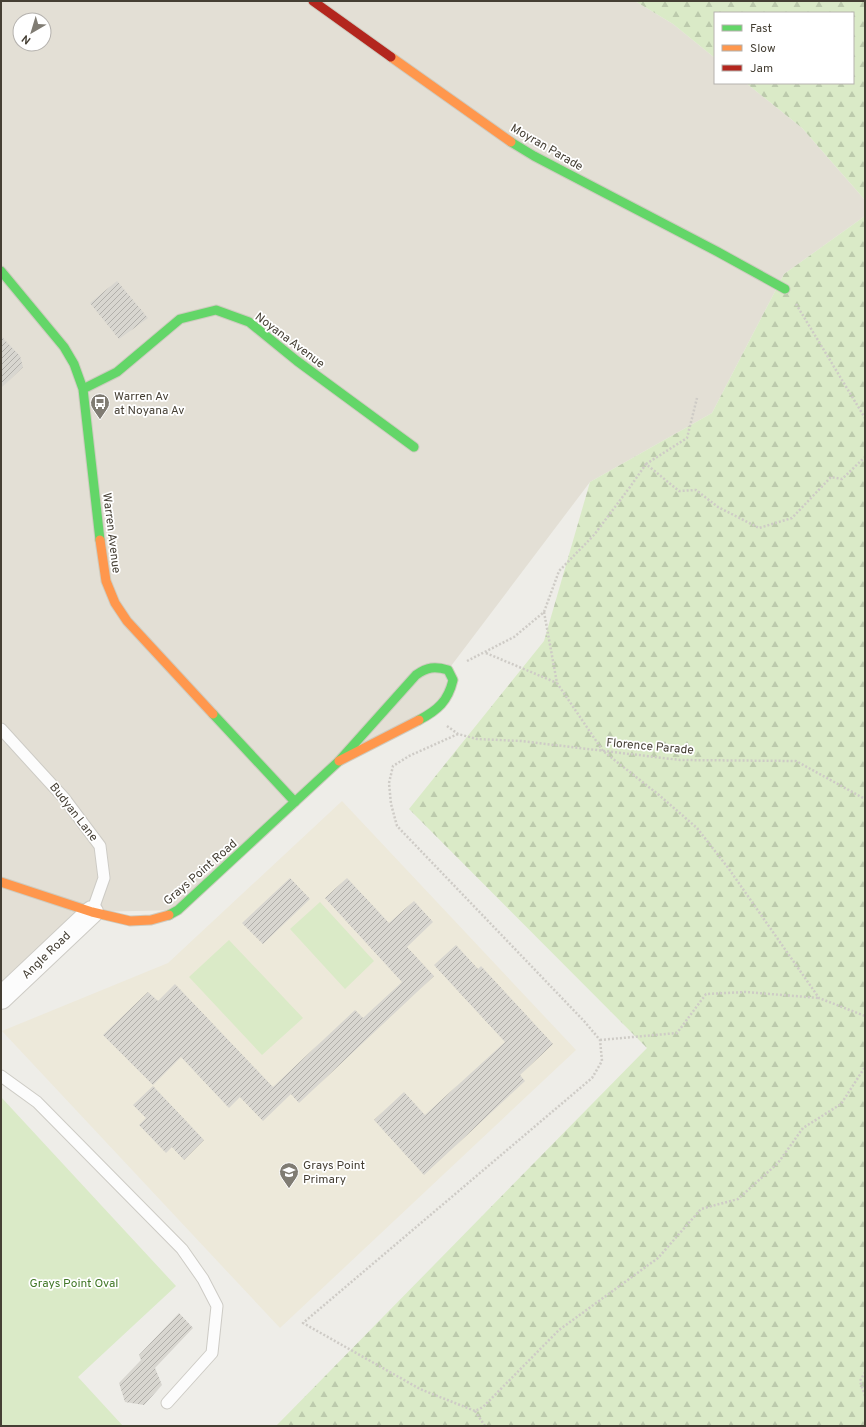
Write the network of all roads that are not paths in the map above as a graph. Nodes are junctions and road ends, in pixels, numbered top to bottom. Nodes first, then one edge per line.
1 (313, 1) edge
2 (1, 271) edge
3 (785, 289) road end
4 (83, 389) junction
5 (414, 447) dead end
6 (1, 728) edge
7 (339, 761) junction
8 (295, 802) junction
9 (1, 882) edge
10 (92, 912) junction
11 (1, 998) edge
12 (1, 1076) edge
13 (167, 1403) dead end

1 - 3 street, Moyran Parade
2 - 4 street, Warren Avenue
4 - 5 street, Noyana Avenue
4 - 8 street, Warren Avenue
6 - 10 lane, Budyan Lane
7 - 7 street, Grays Point Road
7 - 8 street, Grays Point Road
8 - 10 street, Grays Point Road
9 - 10 street, Grays Point Road
10 - 11 street, Angle Road
12 - 13 lane

